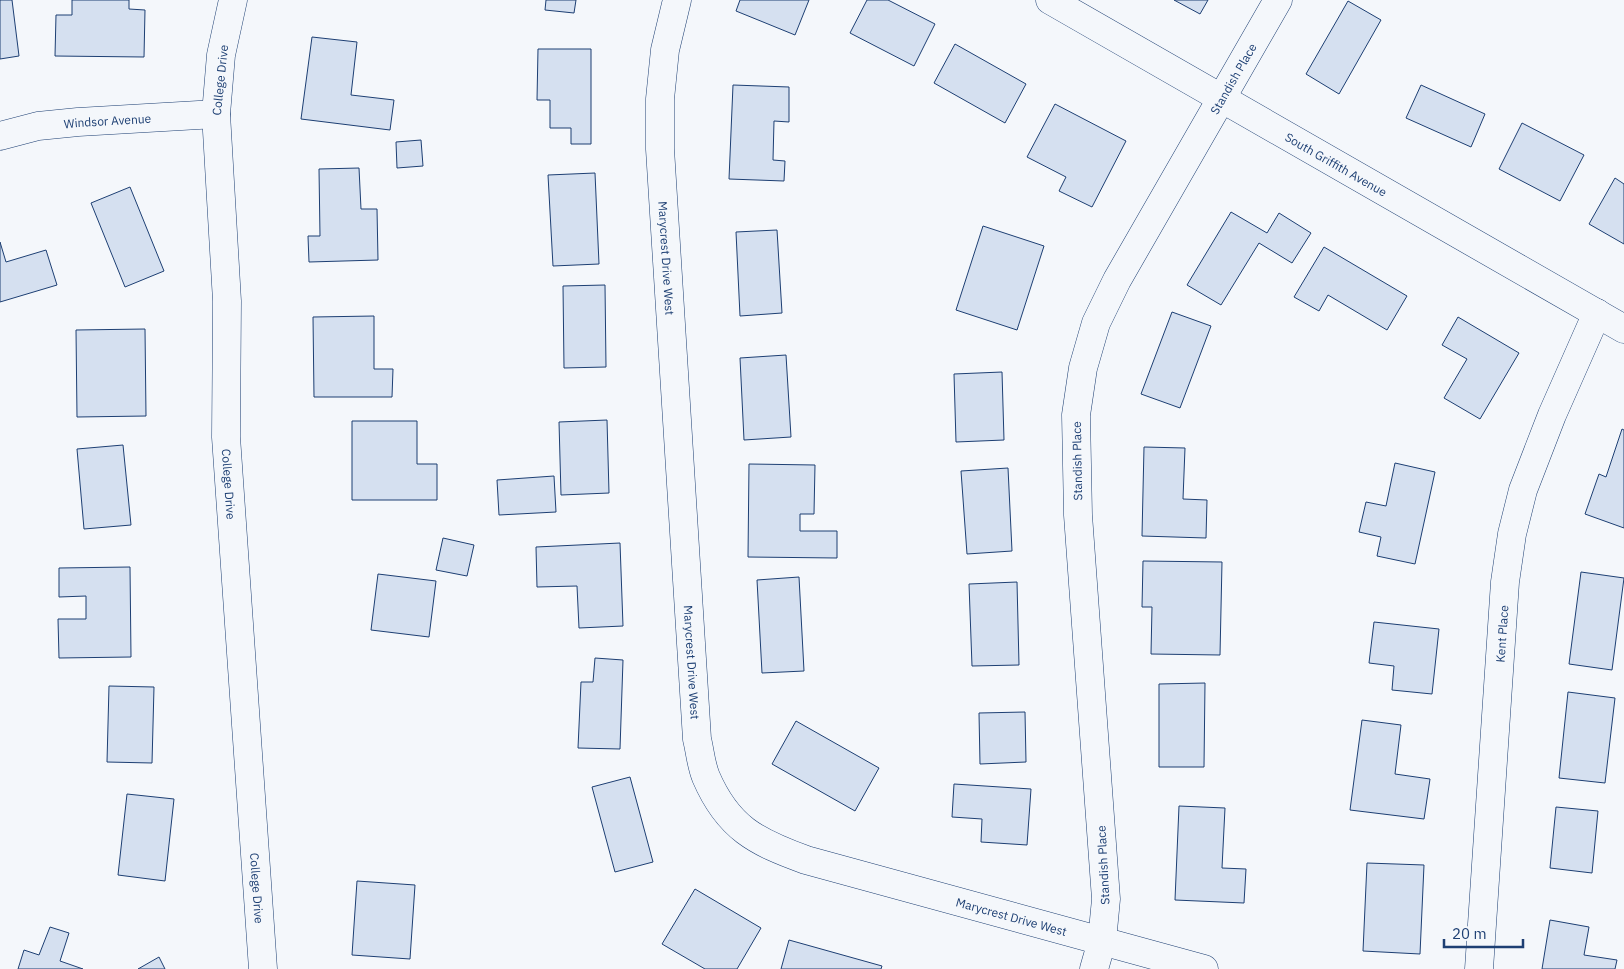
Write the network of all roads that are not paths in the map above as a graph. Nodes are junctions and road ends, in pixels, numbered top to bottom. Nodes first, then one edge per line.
1 (233, 0) edge
2 (677, 0) edge
3 (1050, 0) edge
4 (1278, 0) edge
5 (1222, 98) junction
6 (216, 114) junction
7 (0, 136) edge
8 (1597, 313) junction
9 (1624, 329) edge
10 (1102, 941) junction
11 (263, 969) edge
12 (1094, 969) edge
13 (1204, 969) edge
14 (1479, 969) edge

1 - 6 street, College Drive
2 - 10 street, Marycrest Drive West
3 - 5 street, South Griffith Avenue
4 - 5 street, Standish Place
5 - 8 street, South Griffith Avenue
5 - 10 street, Standish Place
6 - 7 street, Windsor Avenue
6 - 11 street, College Drive
8 - 9 street, South Griffith Avenue
8 - 14 street, Kent Place
10 - 12 street, Standish Place
10 - 13 street, Marycrest Drive West

